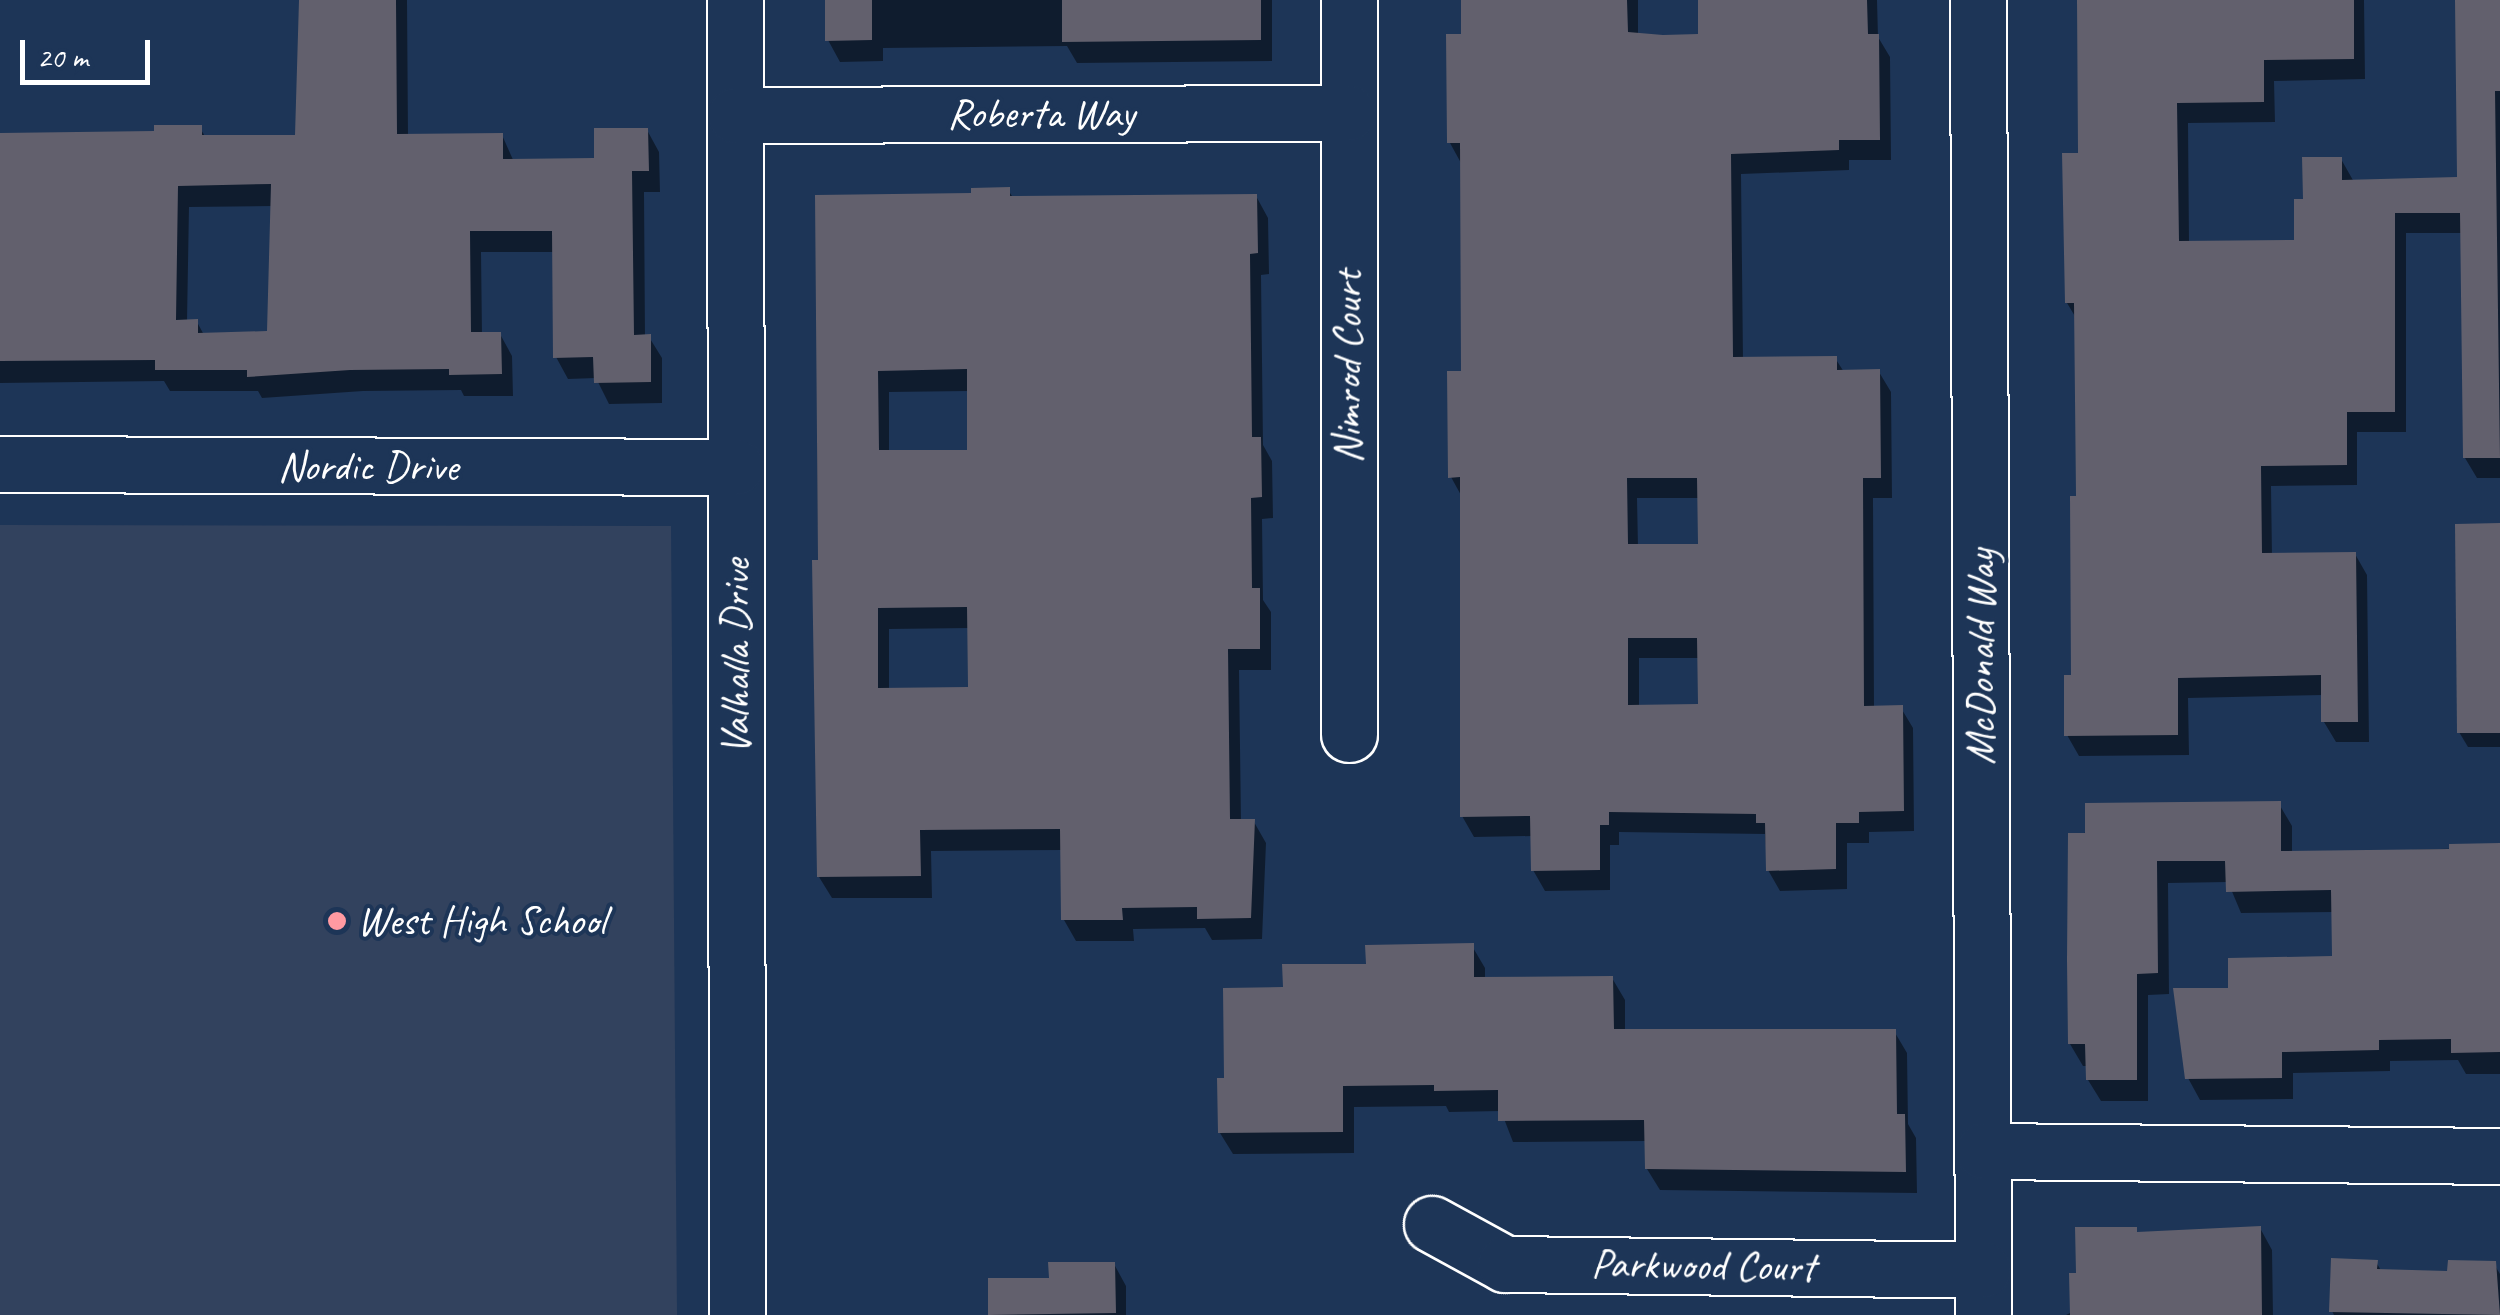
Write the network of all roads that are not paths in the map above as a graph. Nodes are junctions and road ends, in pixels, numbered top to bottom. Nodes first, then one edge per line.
1 (736, 0) edge
2 (1348, 0) edge
3 (1978, 0) edge
4 (1348, 113) junction
5 (735, 114) junction
6 (0, 464) edge
7 (736, 467) junction
8 (1349, 734) dead end
9 (1982, 1150) junction
10 (2500, 1156) edge
11 (1432, 1224) dead end
12 (1983, 1292) edge
13 (737, 1315) edge

1 - 5 street, Valhalla Drive
2 - 4 street, Nimrod Court
3 - 9 street, McDonald Way
4 - 5 street, Roberta Way
4 - 8 street, Nimrod Court
5 - 7 street, Valhalla Drive
6 - 7 street, Nordic Drive
7 - 13 street, Valhalla Drive
9 - 10 street
9 - 12 street, McDonald Way
11 - 12 street, Parkwood Court

